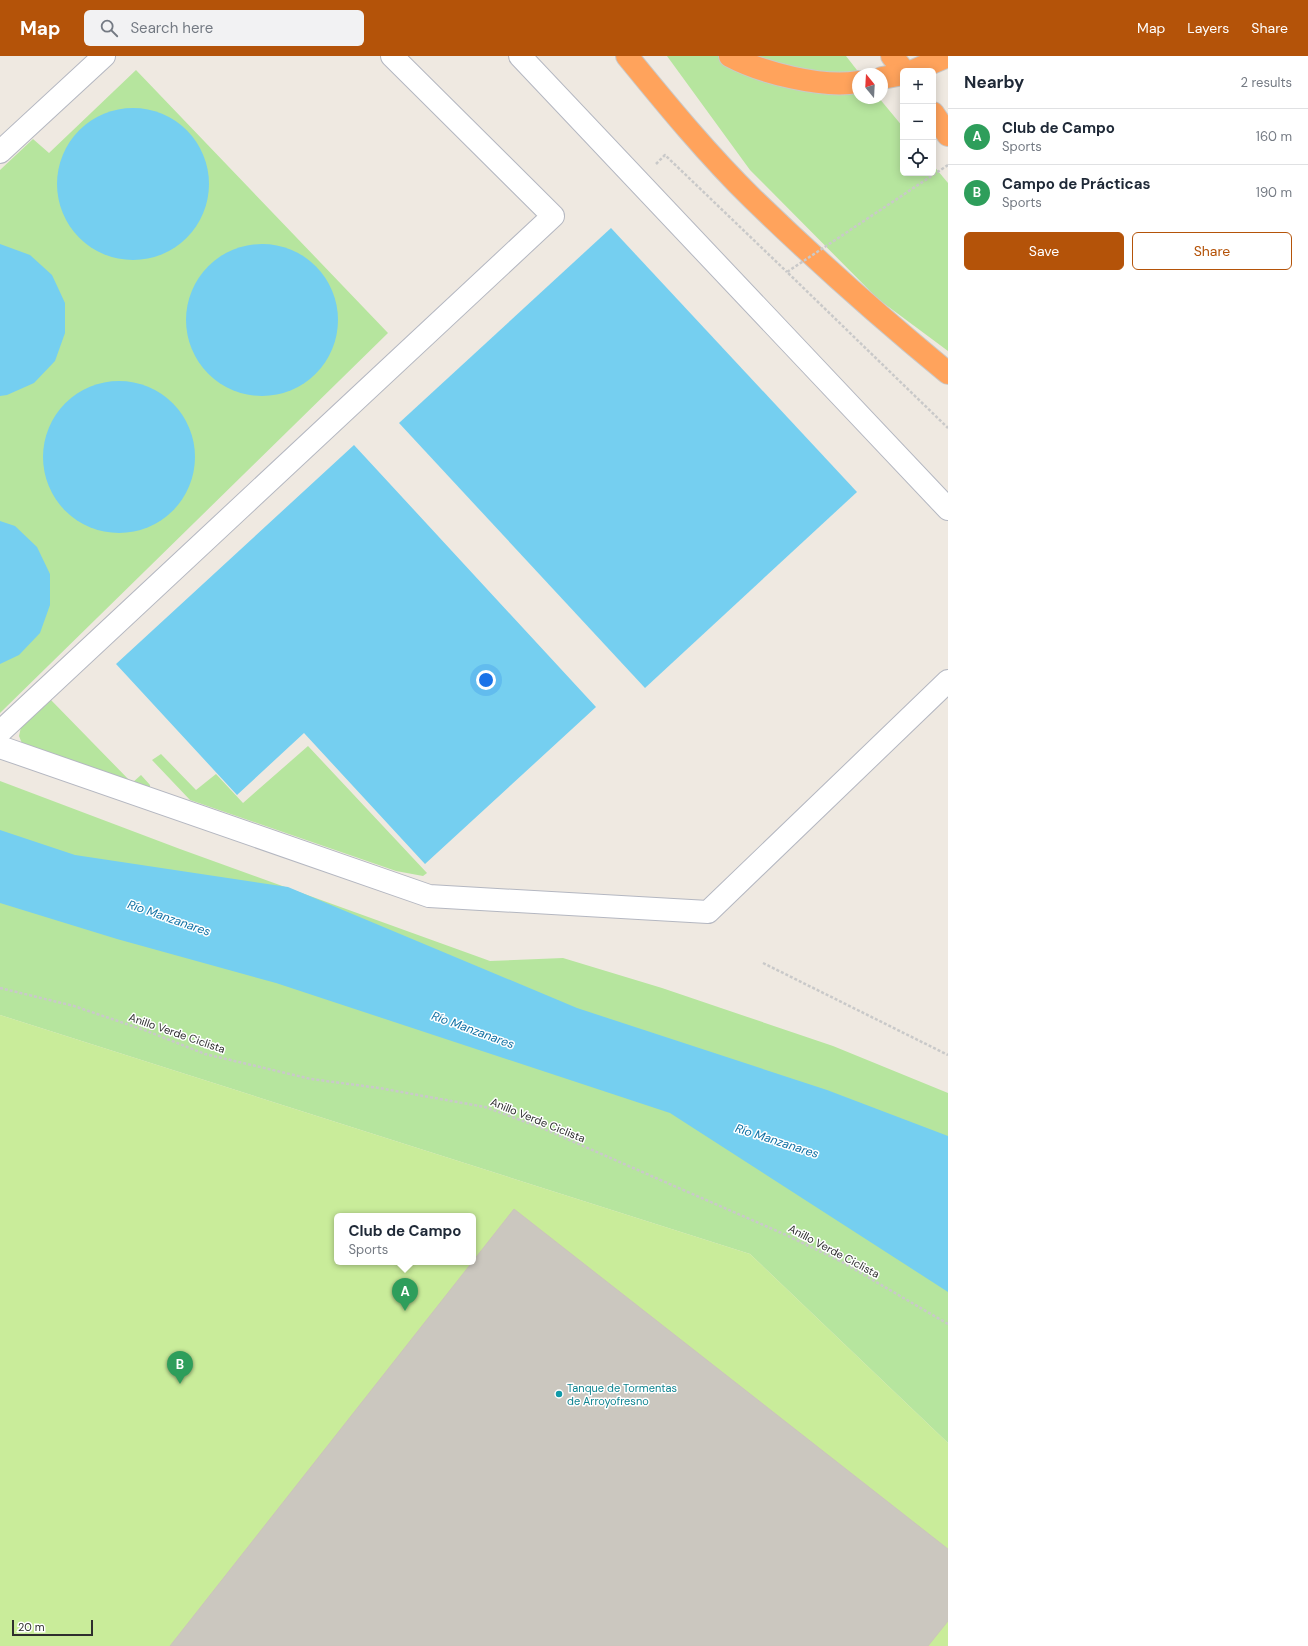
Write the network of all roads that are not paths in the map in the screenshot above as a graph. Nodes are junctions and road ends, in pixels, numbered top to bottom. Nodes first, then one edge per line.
1 (104, 56) edge
2 (392, 56) edge
3 (520, 56) edge
4 (627, 56) edge
5 (730, 56) edge
6 (892, 56) edge
7 (948, 56) edge
8 (902, 68) edge
9 (920, 68) edge
10 (900, 75) edge
11 (888, 77) edge
12 (852, 83) edge
13 (936, 118) edge
14 (948, 135) edge
15 (0, 152) edge
16 (948, 373) edge
17 (948, 509) edge
18 (948, 681) edge
19 (0, 732) edge
20 (0, 747) edge

1 - 15 lane
2 - 19 lane
3 - 17 lane
4 - 16 highway
5 - 12 highway
6 - 8 highway
7 - 9 highway
10 - 11 highway
13 - 14 highway
18 - 20 lane

